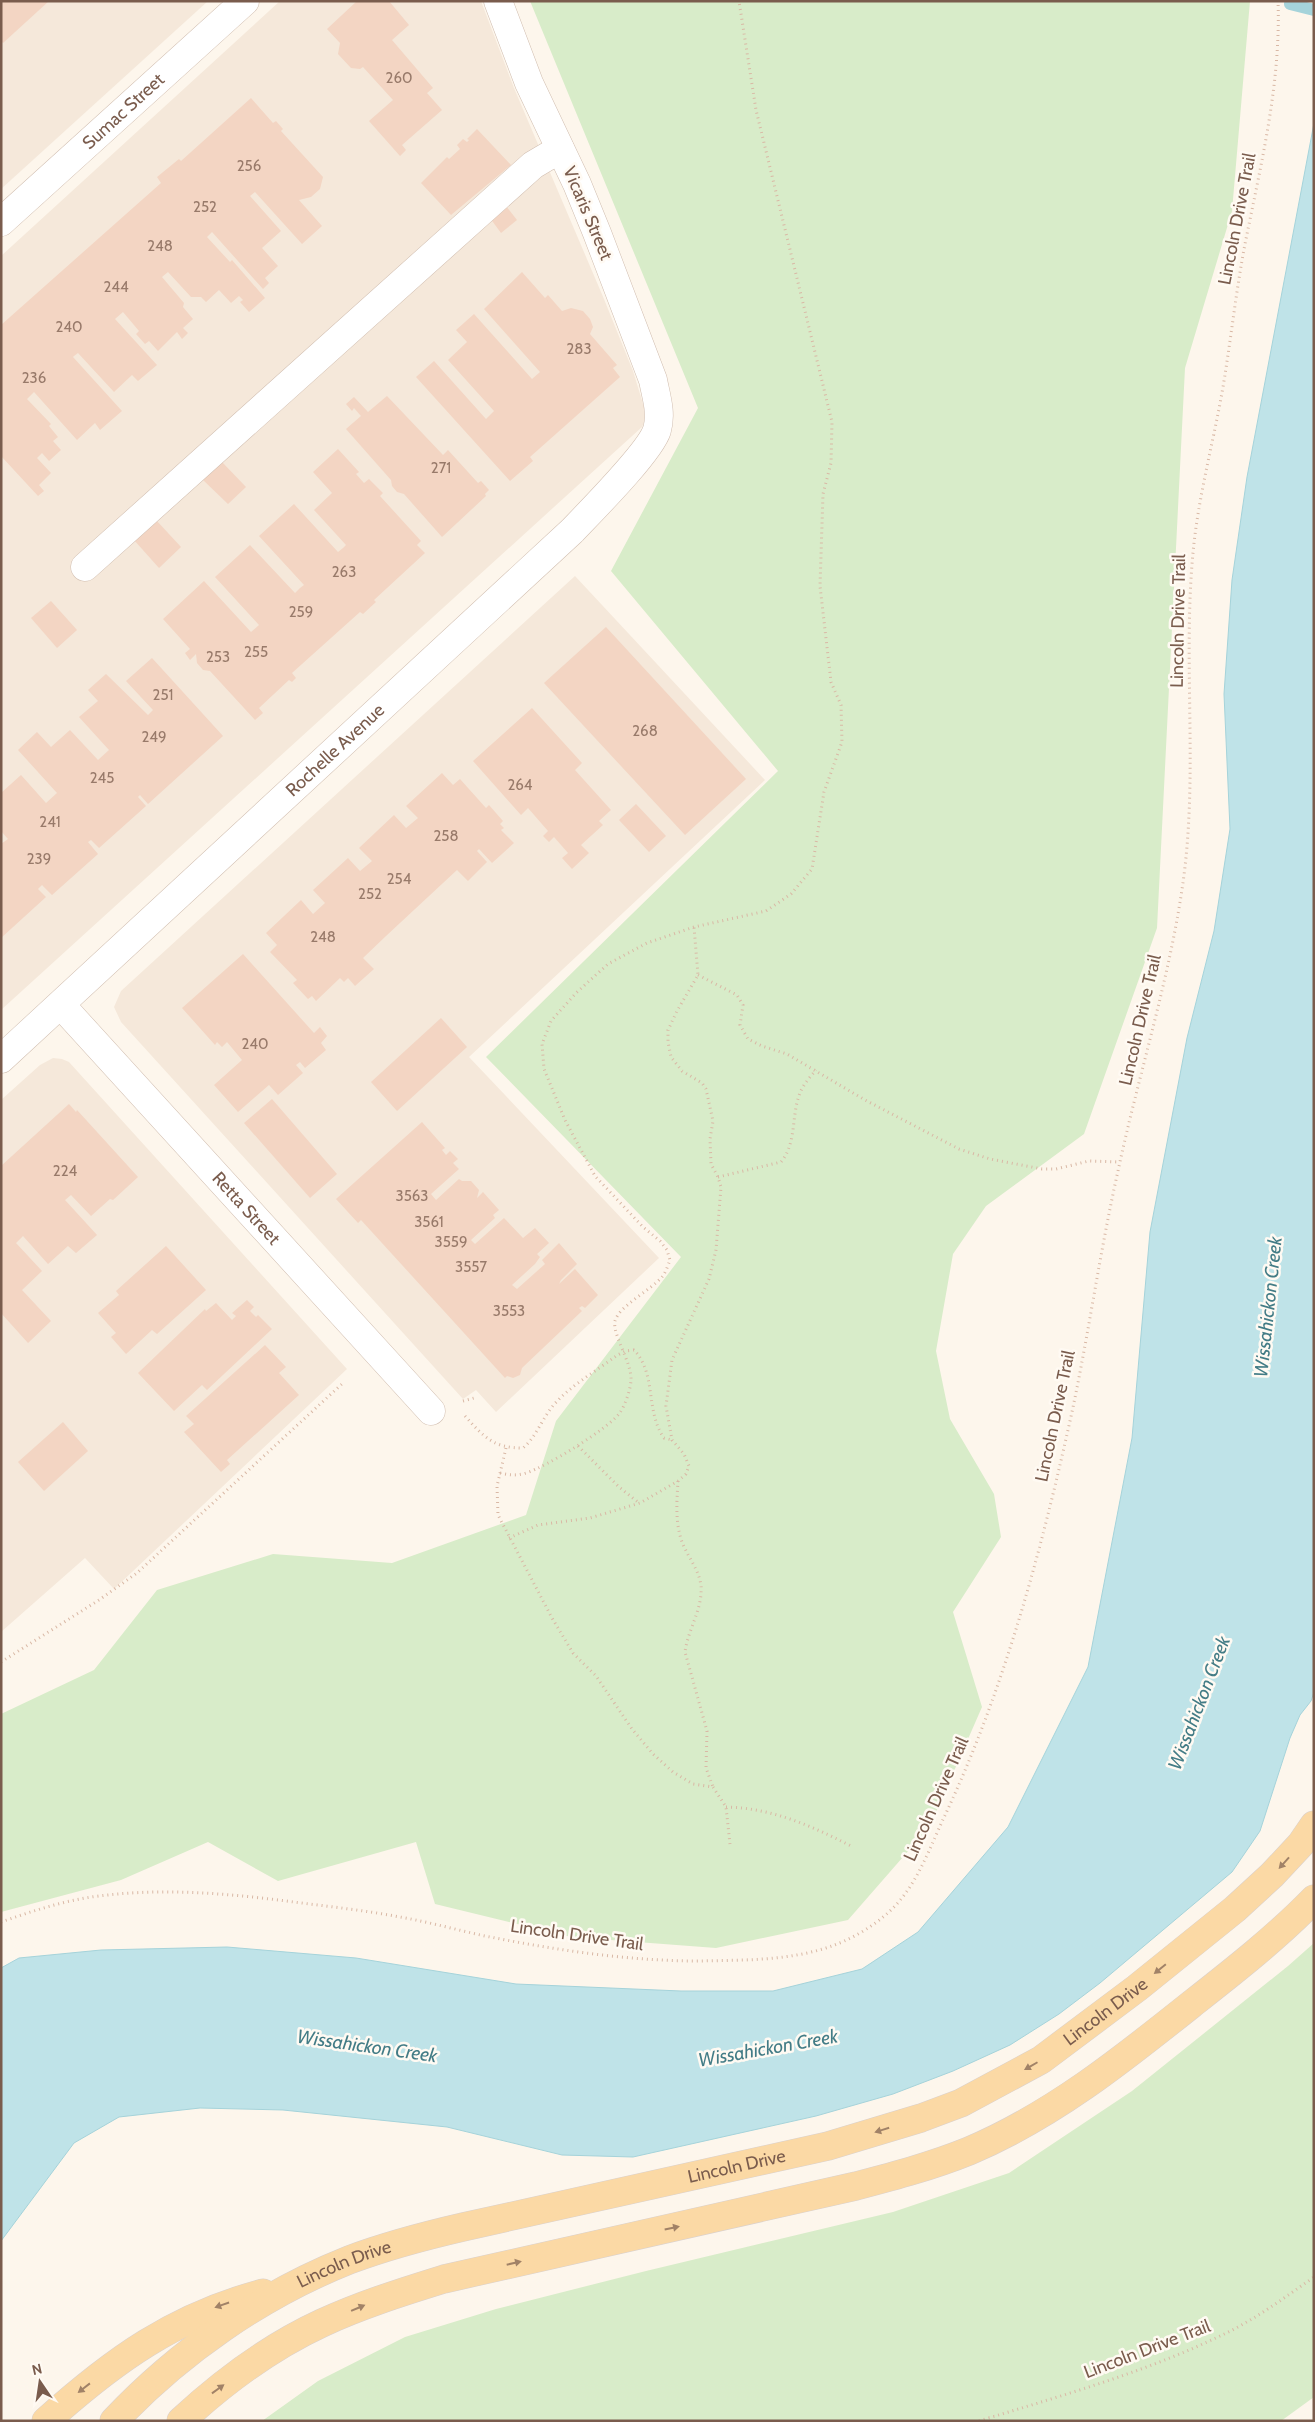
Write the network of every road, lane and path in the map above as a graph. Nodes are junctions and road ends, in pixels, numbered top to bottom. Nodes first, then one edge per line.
1 (245, 1) edge
2 (498, 1) edge
3 (739, 1) edge
4 (1278, 1) edge
5 (560, 149) junction
6 (1, 222) edge
7 (656, 431) joint
8 (85, 567) dead end
9 (694, 927) junction
10 (698, 975) junction
11 (61, 1005) junction
12 (1, 1059) edge
13 (816, 1070) junction
14 (1119, 1162) junction
15 (718, 1177) junction
16 (625, 1351) junction
17 (343, 1384) dead end
18 (431, 1411) dead end
19 (465, 1416) dead end
20 (672, 1440) junction
21 (578, 1446) junction
22 (506, 1448) junction
23 (500, 1473) junction
24 (678, 1481) junction
25 (640, 1503) junction
26 (509, 1538) junction
27 (1, 1662) edge
28 (713, 1787) junction
29 (726, 1807) junction
30 (1314, 1825) edge
31 (730, 1844) dead end
32 (853, 1848) dead end
33 (1314, 1899) edge
34 (1, 1922) edge
35 (1314, 2277) edge
36 (303, 2282) junction
37 (46, 2421) edge
38 (114, 2421) edge
39 (181, 2421) edge
40 (979, 2421) edge

1 - 6 street, Sumac Street
2 - 5 street, Vicaris Street
3 - 9 path
4 - 14 path, Lincoln Drive Trail
5 - 7 street, Vicaris Street
5 - 8 street
7 - 11 street, Rochelle Avenue
9 - 10 path
9 - 16 path
10 - 13 path
10 - 15 path
11 - 12 street, Rochelle Avenue
11 - 18 street, Retta Street
13 - 14 path
13 - 15 path
14 - 34 path, Lincoln Drive Trail
15 - 20 path
16 - 20 path
16 - 21 path
16 - 22 path
17 - 27 path
19 - 22 path
20 - 24 path
21 - 23 path
21 - 25 path
22 - 23 path
23 - 26 path
24 - 25 path
24 - 28 path
25 - 26 path
26 - 28 path
28 - 29 path
29 - 31 path
29 - 32 path
30 -> 36 main road, Lincoln Drive
39 -> 33 main road
35 - 40 path, Lincoln Drive Trail
36 -> 37 main road
36 - 38 main road, Lincoln Drive

